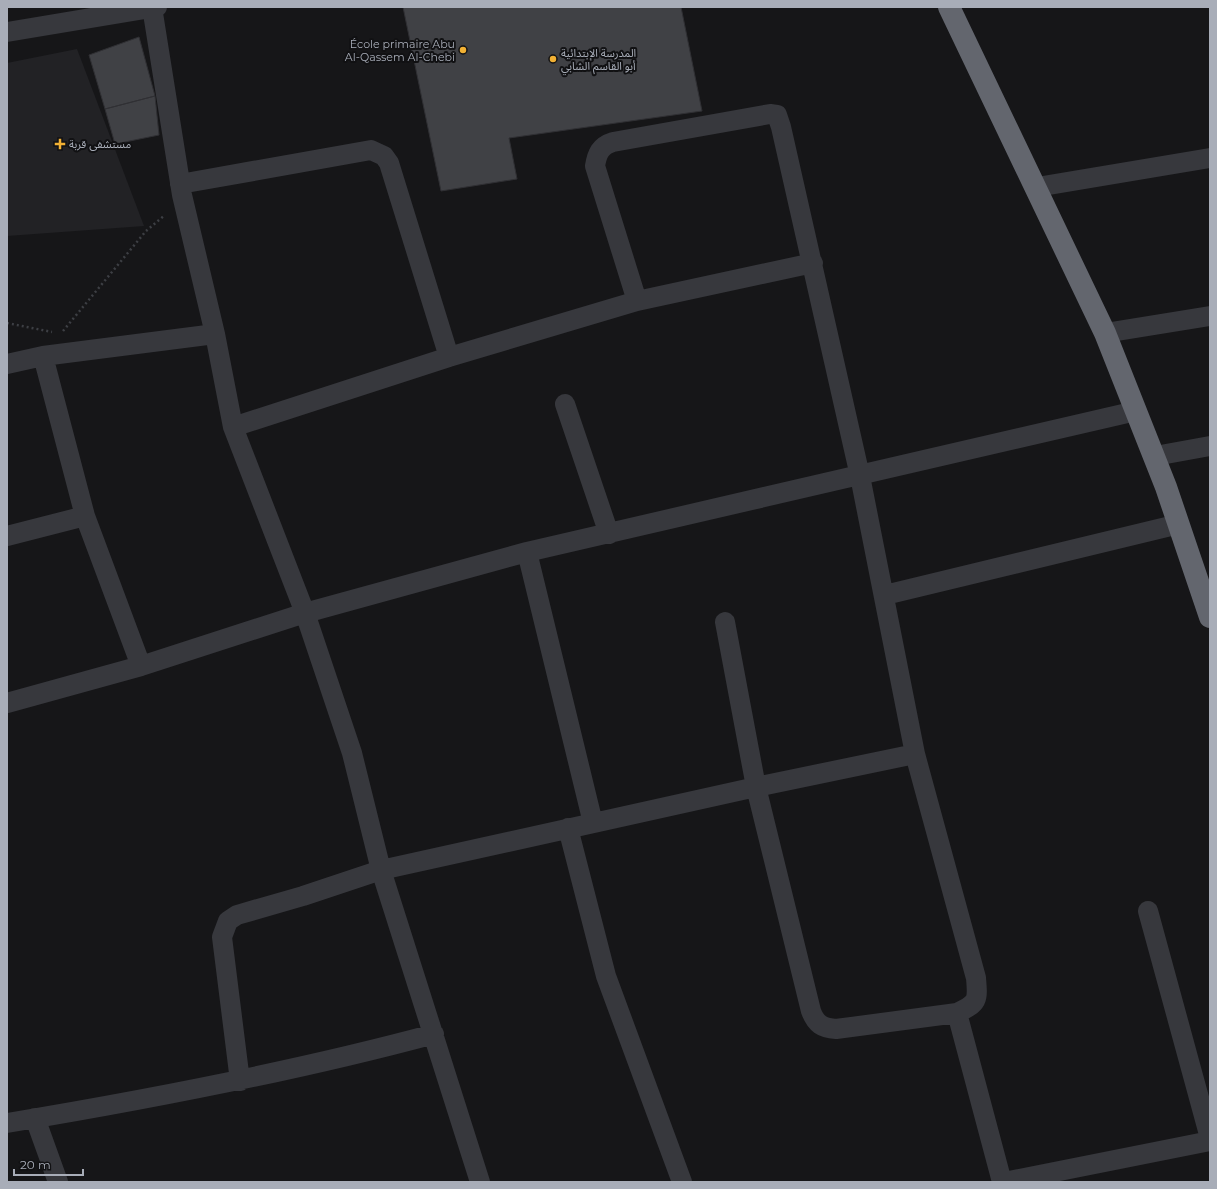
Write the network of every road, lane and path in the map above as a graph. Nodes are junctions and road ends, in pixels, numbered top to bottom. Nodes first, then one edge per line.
1 (154, 7) edge
2 (949, 7) edge
3 (7, 32) edge
4 (1210, 158) edge
5 (1037, 187) junction
6 (181, 189) junction
7 (813, 263) junction
8 (637, 301) junction
9 (1210, 316) edge
10 (7, 323) edge
11 (53, 332) dead end
12 (1106, 333) junction
13 (215, 334) junction
14 (43, 356) junction
15 (449, 357) junction
16 (7, 364) edge
17 (565, 404) dead end
18 (1136, 411) junction
19 (233, 427) junction
20 (1210, 446) edge
21 (1155, 456) junction
22 (860, 476) junction
23 (85, 516) junction
24 (1179, 524) junction
25 (609, 534) junction
26 (7, 536) edge
27 (527, 552) junction
28 (1206, 589) edge
29 (885, 595) junction
30 (305, 613) junction
31 (1210, 617) edge
32 (725, 622) dead end
33 (141, 666) junction
34 (7, 703) edge
35 (915, 754) junction
36 (756, 787) junction
37 (593, 823) junction
38 (568, 828) junction
39 (381, 870) junction
40 (1148, 911) dead end
41 (957, 1013) junction
42 (434, 1034) junction
43 (240, 1081) junction
44 (35, 1118) junction
45 (7, 1123) edge
46 (1210, 1139) edge
47 (1063, 1176) edge
48 (58, 1182) edge
49 (480, 1182) edge
50 (682, 1182) edge
51 (1003, 1182) edge

1 - 3 street
1 - 6 street
2 - 5 highway
4 - 5 street
5 - 12 highway
6 - 13 street
6 - 14 path
6 - 15 street
7 - 8 street
7 - 8 street
7 - 22 street
8 - 15 street
9 - 12 street
10 - 11 path
12 - 18 highway
13 - 14 street
13 - 19 street
14 - 16 street
14 - 23 street
15 - 19 street
17 - 25 street
18 - 21 highway
18 - 22 street
19 - 30 street
20 - 21 street
21 - 24 highway
22 - 25 street
22 - 29 street
23 - 26 street
23 - 33 street
24 - 28 highway
24 - 29 street
25 - 27 street
27 - 30 street
27 - 37 street
28 - 31 highway
29 - 35 street
30 - 33 street
30 - 39 street
32 - 36 street
33 - 34 street
35 - 36 street
35 - 41 street
36 - 37 street
36 - 41 street
37 - 38 street
38 - 39 street
38 - 50 street
39 - 42 street
39 - 43 street
40 - 46 street
41 - 51 street
42 - 43 street
42 - 49 street
43 - 44 street
44 - 45 street
44 - 48 street
46 - 47 street
47 - 51 street

